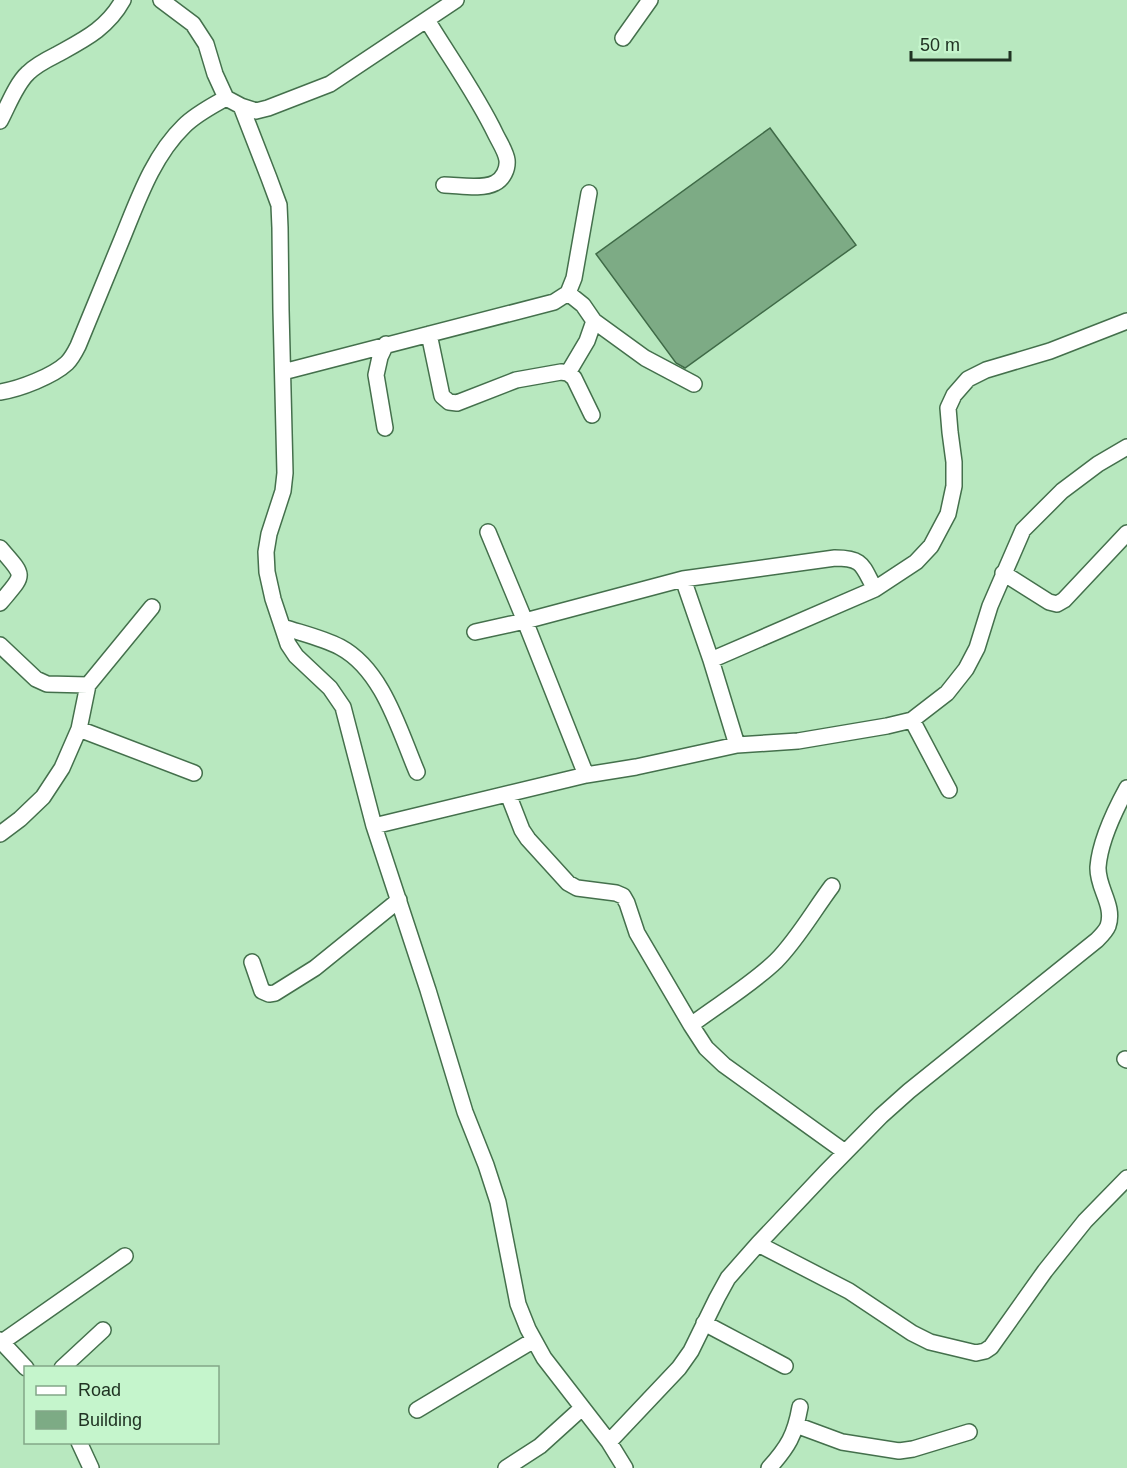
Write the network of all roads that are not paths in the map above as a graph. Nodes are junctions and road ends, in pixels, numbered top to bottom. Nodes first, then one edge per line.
1 (123, 0) edge
2 (161, 0) edge
3 (456, 0) edge
4 (650, 0) edge
5 (427, 20) junction
6 (623, 38) dead end
7 (226, 98) junction
8 (241, 106) junction
9 (0, 121) edge
10 (444, 185) dead end
11 (589, 193) dead end
12 (568, 293) junction
13 (594, 321) junction
14 (1127, 321) edge
15 (429, 334) junction
16 (386, 344) junction
17 (283, 372) junction
18 (568, 373) junction
19 (694, 384) dead end
20 (0, 392) edge
21 (592, 416) dead end
22 (385, 428) dead end
23 (1127, 447) edge
24 (488, 532) dead end
25 (1127, 533) edge
26 (0, 548) edge
27 (1003, 573) junction
28 (683, 579) junction
29 (875, 589) junction
30 (0, 603) edge
31 (152, 606) dead end
32 (525, 621) junction
33 (283, 627) junction
34 (475, 632) dead end
35 (0, 645) edge
36 (711, 660) junction
37 (88, 685) junction
38 (912, 720) junction
39 (79, 729) junction
40 (736, 745) junction
41 (417, 772) dead end
42 (194, 773) dead end
43 (586, 775) junction
44 (1127, 788) edge
45 (949, 790) dead end
46 (508, 794) junction
47 (1111, 823) junction
48 (374, 826) junction
49 (1127, 826) edge
50 (0, 834) edge
51 (832, 886) dead end
52 (399, 900) junction
53 (252, 962) dead end
54 (691, 1025) junction
55 (845, 1152) junction
56 (1127, 1178) edge
57 (758, 1244) junction
58 (125, 1256) dead end
59 (704, 1323) junction
60 (104, 1330) dead end
61 (534, 1340) junction
62 (1, 1341) edge
63 (25, 1366) edge
64 (64, 1366) edge
65 (785, 1366) dead end
66 (800, 1407) dead end
67 (582, 1408) junction
68 (417, 1410) dead end
69 (796, 1425) junction
70 (969, 1432) dead end
71 (609, 1442) junction
72 (79, 1444) edge
73 (91, 1468) edge
74 (506, 1468) edge
75 (625, 1468) edge
76 (769, 1468) edge

1 - 9 street
2 - 7 street
3 - 5 street
4 - 6 street
5 - 8 street
5 - 10 street
7 - 8 street
7 - 20 street
8 - 17 street
11 - 12 street
12 - 13 street
12 - 15 street
13 - 18 street
13 - 19 street
14 - 29 street
15 - 16 street
15 - 18 street
16 - 17 street
16 - 22 street
17 - 33 street
18 - 21 street
23 - 27 street
24 - 32 street
25 - 27 street
26 - 30 street
27 - 38 street
28 - 29 street
28 - 32 street
28 - 36 street
29 - 36 street
31 - 37 street
32 - 34 street
32 - 43 street
33 - 41 street
33 - 48 street
35 - 37 street
36 - 40 street
37 - 39 street
38 - 40 street
38 - 45 street
39 - 42 street
39 - 50 street
40 - 43 street
43 - 46 street
44 - 47 street
46 - 48 street
46 - 54 street
47 - 49 street
47 - 55 street
48 - 52 street
51 - 54 street
52 - 53 street
52 - 61 street
54 - 55 street
55 - 57 street
56 - 57 street
57 - 59 street
58 - 62 street
59 - 65 street
59 - 71 street
60 - 64 street
61 - 67 street
61 - 68 street
62 - 63 street
66 - 69 street
67 - 71 street
67 - 74 street
69 - 70 street
69 - 76 street
71 - 75 street
72 - 73 street

